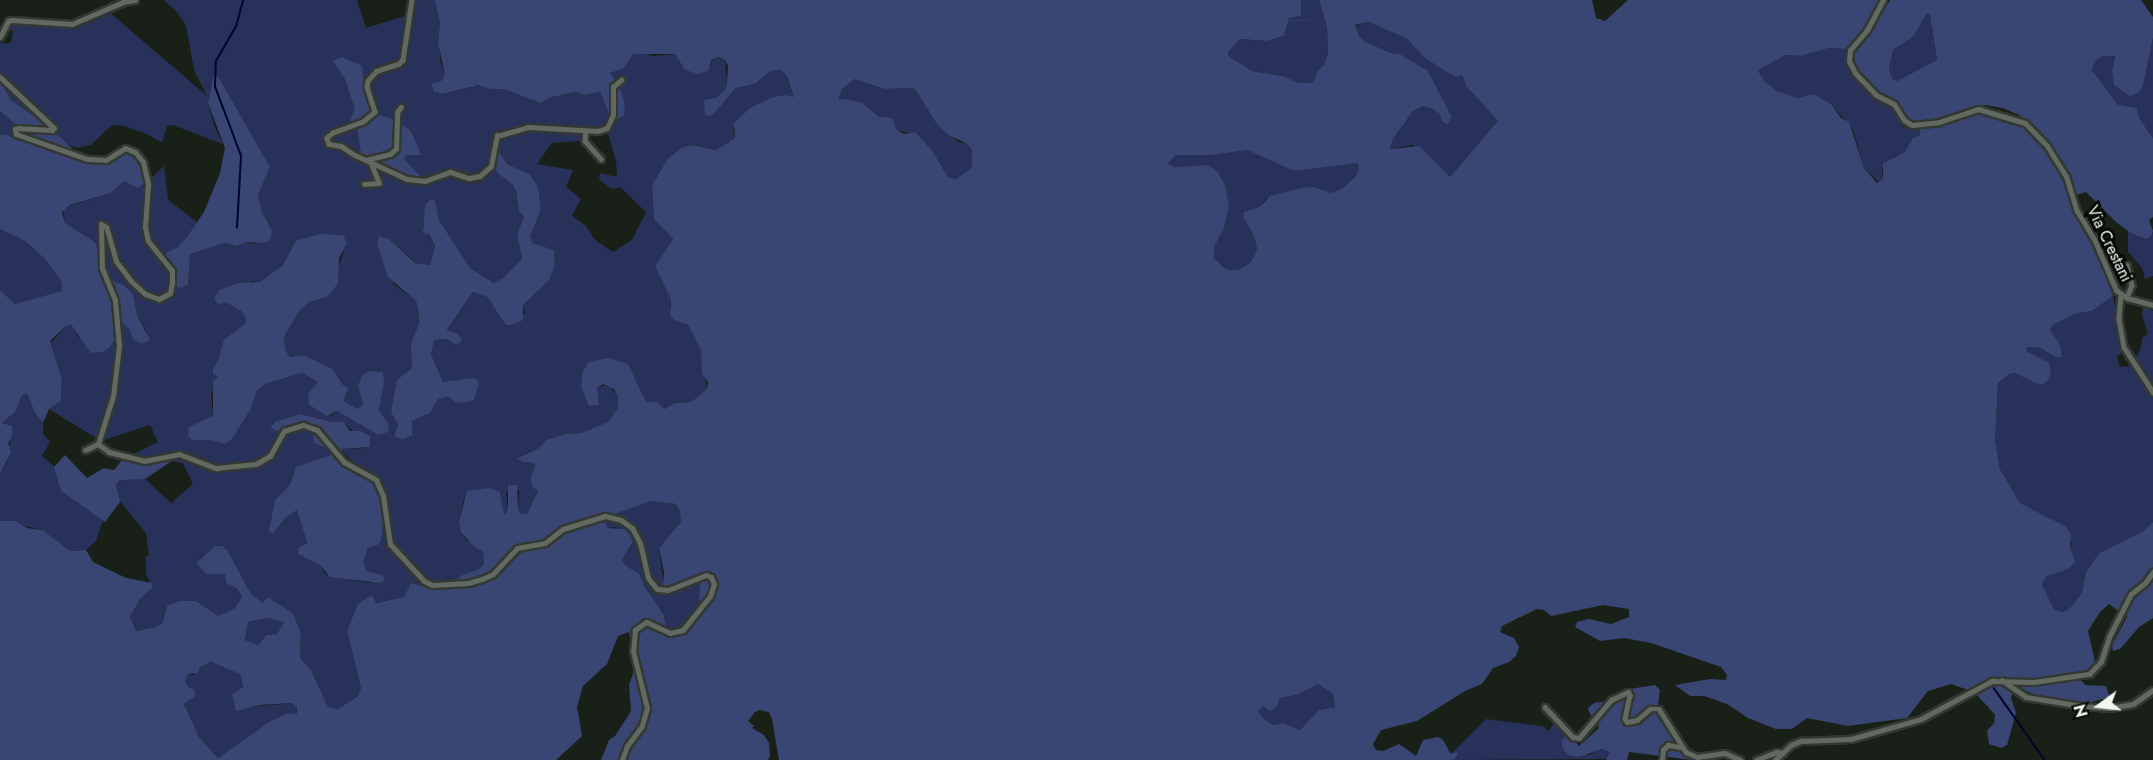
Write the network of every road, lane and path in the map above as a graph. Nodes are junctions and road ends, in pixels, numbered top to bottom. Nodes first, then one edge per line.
1 (135, 0) edge
2 (412, 0) edge
3 (1883, 0) edge
4 (0, 37) edge
5 (0, 77) edge
6 (621, 80) dead end
7 (401, 107) dead end
8 (586, 130) junction
9 (601, 159) dead end
10 (368, 161) junction
11 (364, 184) dead end
12 (2127, 265) dead end
13 (2121, 295) junction
14 (2127, 298) junction
15 (2153, 305) edge
16 (2152, 390) edge
17 (98, 444) junction
18 (86, 450) dead end
19 (2153, 572) edge
20 (2002, 680) junction
21 (2153, 690) edge
22 (1545, 706) dead end
23 (1682, 747) junction
24 (1783, 753) junction
25 (622, 760) edge
26 (1662, 760) edge
27 (1741, 760) edge
28 (1756, 760) edge
29 (1775, 760) edge

1 - 4 street
2 - 10 street
3 - 13 street, Via Crestani
5 - 17 street
6 - 8 street
7 - 10 street
8 - 9 street
8 - 10 street
10 - 11 street
12 - 14 street
13 - 14 street, Via Crestani
13 - 16 street, Via Crestani
14 - 15 street, Via Crestani
17 - 18 street
17 - 25 street
19 - 20 street
20 - 21 street
20 - 24 street
22 - 23 street
23 - 26 street
23 - 27 street
24 - 28 street
24 - 29 street

